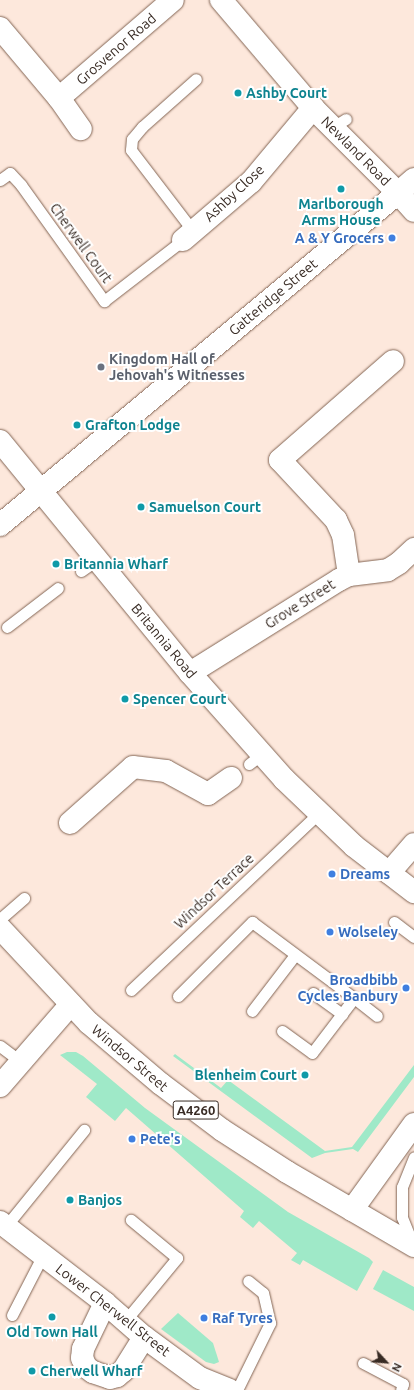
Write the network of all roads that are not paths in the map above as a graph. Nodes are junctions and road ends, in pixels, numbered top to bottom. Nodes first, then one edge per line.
1 (174, 0) edge
2 (221, 0) edge
3 (0, 28) edge
4 (196, 79) dead end
5 (58, 98) junction
6 (314, 108) junction
7 (82, 129) dead end
8 (0, 180) edge
9 (406, 186) edge
10 (414, 211) edge
11 (188, 235) junction
12 (393, 361) dead end
13 (0, 441) edge
14 (40, 492) junction
15 (0, 525) edge
16 (414, 549) edge
17 (349, 575) junction
18 (58, 588) dead end
19 (7, 627) dead end
20 (190, 673) junction
21 (231, 778) dead end
22 (318, 814) junction
23 (70, 823) dead end
24 (414, 844) edge
25 (389, 873) junction
26 (414, 892) edge
27 (24, 898) dead end
28 (0, 919) edge
29 (394, 922) dead end
30 (0, 928) edge
31 (414, 937) edge
32 (296, 955) junction
33 (131, 990) dead end
34 (313, 992) dead end
35 (178, 996) dead end
36 (64, 997) junction
37 (354, 998) junction
38 (252, 1011) dead end
39 (342, 1014) junction
40 (377, 1016) dead end
41 (282, 1031) dead end
42 (0, 1046) edge
43 (21, 1062) junction
44 (0, 1086) edge
45 (414, 1124) edge
46 (84, 1130) dead end
47 (414, 1157) edge
48 (352, 1210) junction
49 (131, 1220) dead end
50 (3, 1224) edge
51 (413, 1246) edge
52 (43, 1255) junction
53 (248, 1281) dead end
54 (105, 1303) junction
55 (12, 1315) dead end
56 (125, 1321) junction
57 (144, 1337) junction
58 (362, 1363) dead end
59 (224, 1389) edge
60 (401, 1390) edge

1 - 5 street, Grosvenor Road
2 - 6 street, Newland Road
3 - 5 street
4 - 11 lane
5 - 7 street
6 - 9 street, Newland Road
6 - 11 street, Ashby Close
8 - 11 lane, Cherwell Court
9 - 10 street, Newland Road
9 - 14 street, Gatteridge Street
12 - 17 street
13 - 14 street, Britannia Road
14 - 15 street, Gatteridge Street
14 - 20 street, Britannia Road
16 - 17 street, Grove Street
17 - 20 street, Grove Street
18 - 19 lane
20 - 22 street, Britannia Road
21 - 23 street
22 - 25 street, Britannia Road
22 - 33 lane, Windsor Terrace
24 - 25 street
25 - 26 street, Britannia Road
27 - 28 lane
29 - 31 lane
30 - 36 street, A4260
32 - 35 lane
32 - 37 lane
32 - 38 lane
34 - 39 lane
36 - 43 street
36 - 48 street, Windsor Street / A4260
37 - 39 lane
37 - 40 lane
39 - 41 lane
42 - 43 lane
43 - 44 street
45 - 48 street
46 - 50 lane
47 - 51 lane
48 - 51 street, A4260
49 - 56 lane
50 - 52 street, Lower Cherwell Street
52 - 54 street, Lower Cherwell Street
52 - 55 lane
53 - 59 lane
54 - 56 street, Lower Cherwell Street
54 - 57 street
56 - 57 street, Lower Cherwell Street
57 - 59 street, Lower Cherwell Street
58 - 60 lane

